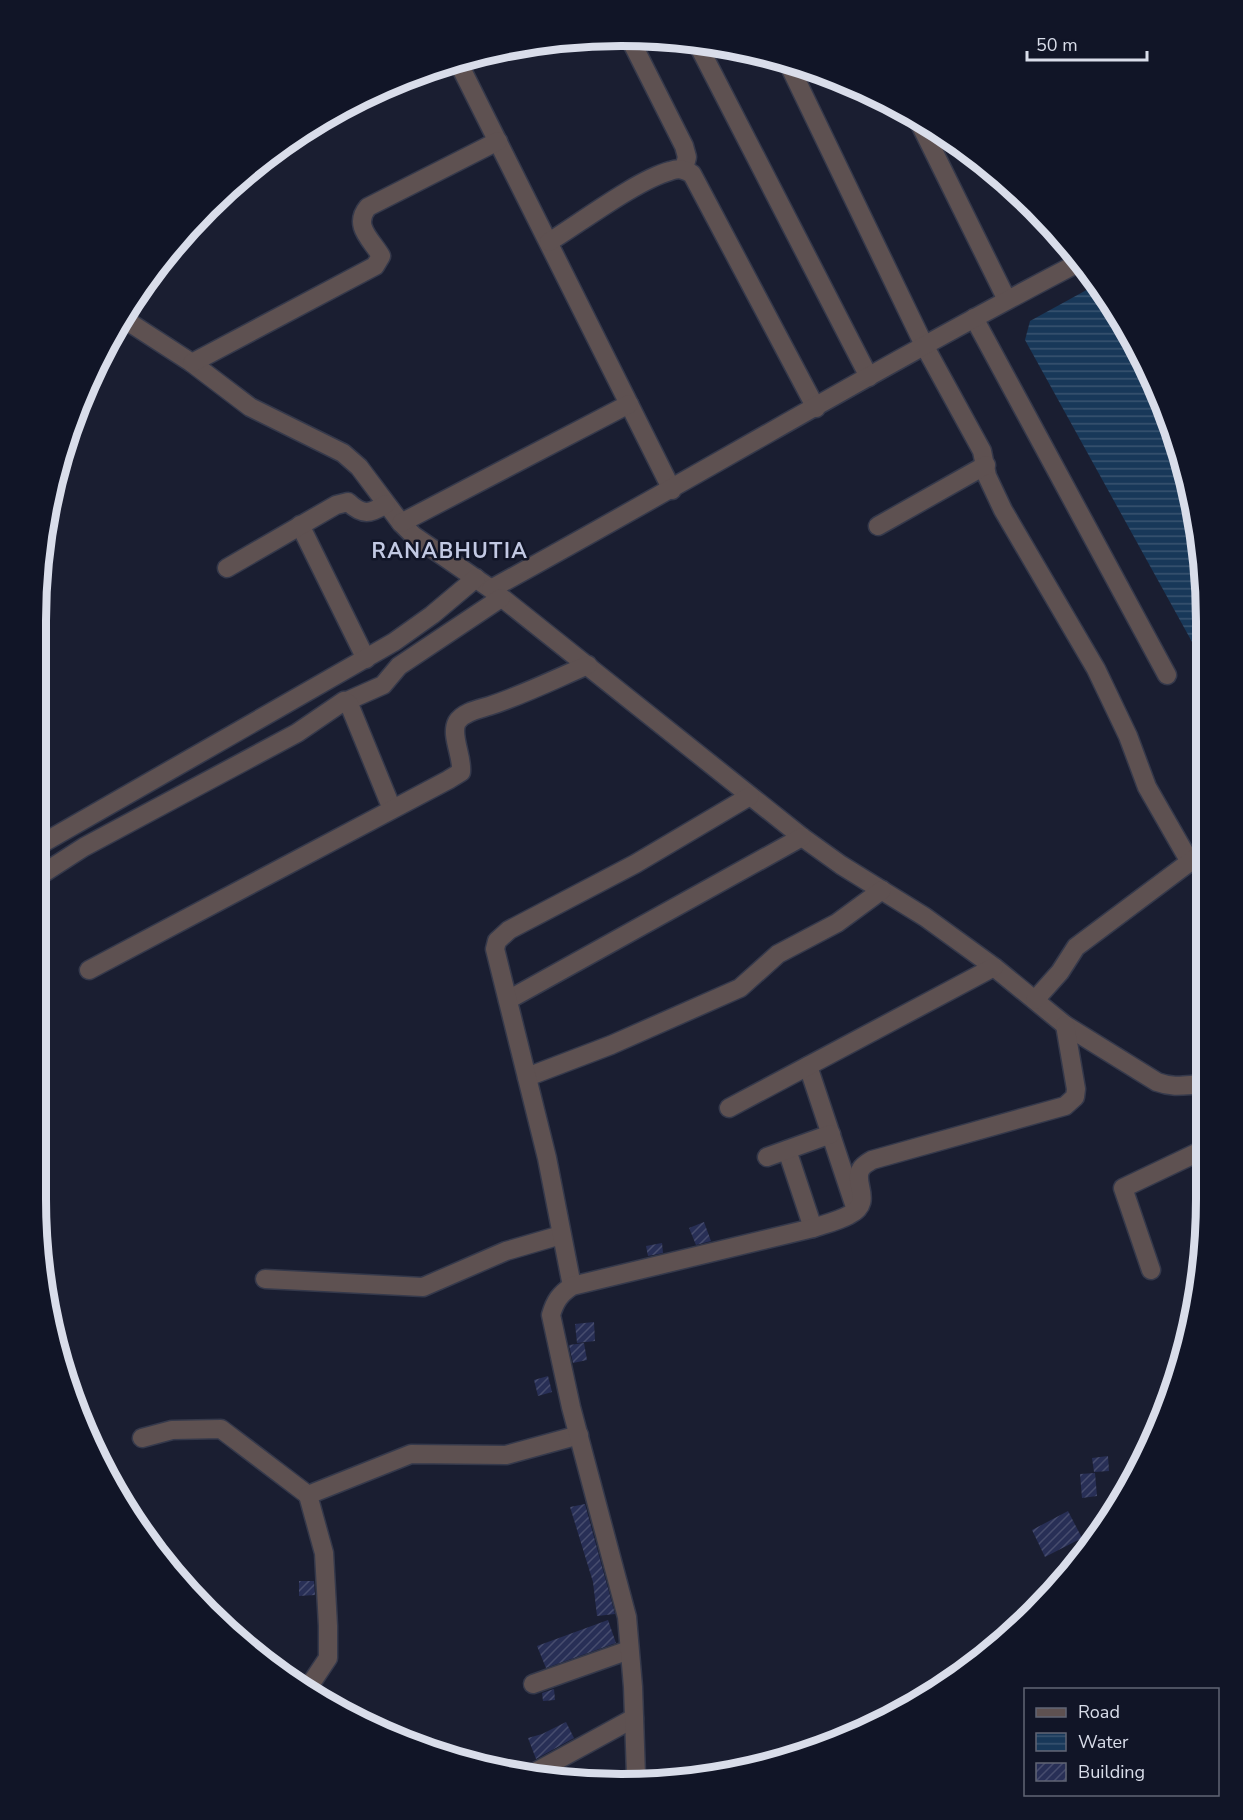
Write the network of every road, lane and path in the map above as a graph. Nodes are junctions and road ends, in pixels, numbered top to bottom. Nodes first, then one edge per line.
1 (634, 47) edge
2 (700, 52) edge
3 (462, 69) edge
4 (793, 73) edge
5 (924, 133) edge
6 (498, 141) junction
7 (684, 169) junction
8 (549, 242) junction
9 (1073, 265) edge
10 (1006, 300) junction
11 (974, 318) junction
12 (131, 323) edge
13 (924, 345) junction
14 (192, 363) junction
15 (869, 377) junction
16 (629, 404) junction
17 (816, 408) junction
18 (986, 465) junction
19 (672, 490) junction
20 (386, 504) junction
21 (401, 523) junction
22 (300, 525) junction
23 (878, 526) dead end
24 (227, 568) dead end
25 (489, 588) junction
26 (366, 659) junction
27 (588, 665) junction
28 (1167, 675) dead end
29 (347, 701) junction
30 (750, 796) junction
31 (392, 809) junction
32 (802, 837) junction
33 (46, 841) edge
34 (1196, 857) edge
35 (1190, 862) junction
36 (46, 872) edge
37 (882, 890) junction
38 (994, 967) junction
39 (89, 970) dead end
40 (508, 1000) junction
41 (1035, 1000) junction
42 (1065, 1025) junction
43 (808, 1066) junction
44 (527, 1077) junction
45 (1196, 1086) edge
46 (729, 1108) dead end
47 (831, 1134) junction
48 (787, 1150) junction
49 (1196, 1153) edge
50 (767, 1157) dead end
51 (856, 1210) junction
52 (813, 1228) junction
53 (561, 1235) junction
54 (1151, 1270) dead end
55 (265, 1279) dead end
56 (572, 1287) junction
57 (579, 1435) junction
58 (142, 1438) dead end
59 (309, 1495) junction
60 (629, 1650) junction
61 (312, 1683) edge
62 (533, 1684) dead end
63 (634, 1718) junction
64 (542, 1768) edge
65 (636, 1773) edge

1 - 7 street
2 - 15 street
3 - 6 street
4 - 13 street
5 - 10 street
6 - 8 street
6 - 14 street
7 - 8 street
7 - 17 street
8 - 16 street
9 - 10 street
10 - 11 street
11 - 13 street
11 - 28 street
12 - 14 street
13 - 15 street
13 - 18 street
14 - 20 street
15 - 17 street
16 - 19 street
16 - 21 street
17 - 19 street
18 - 23 street
18 - 35 street
19 - 25 street
20 - 21 street
20 - 22 street
21 - 25 street
22 - 24 street
22 - 26 street
25 - 26 street
25 - 27 street
25 - 29 street
26 - 33 street
27 - 30 street
27 - 31 street
29 - 31 street
29 - 36 street
30 - 32 street
30 - 40 street
31 - 39 street
32 - 37 street
32 - 40 street
34 - 35 street
35 - 41 street
37 - 38 street
37 - 44 street
38 - 41 street
38 - 43 street
40 - 44 street
41 - 42 street
42 - 45 street
42 - 51 street
43 - 46 street
43 - 47 street
44 - 53 street
47 - 48 street
47 - 51 street
48 - 50 street
48 - 52 street
49 - 54 street
51 - 52 street
52 - 56 street
53 - 55 street
53 - 56 street
56 - 57 street
57 - 59 street
57 - 60 street
58 - 59 street
59 - 61 street
60 - 62 street
60 - 63 street
63 - 64 street
63 - 65 street

